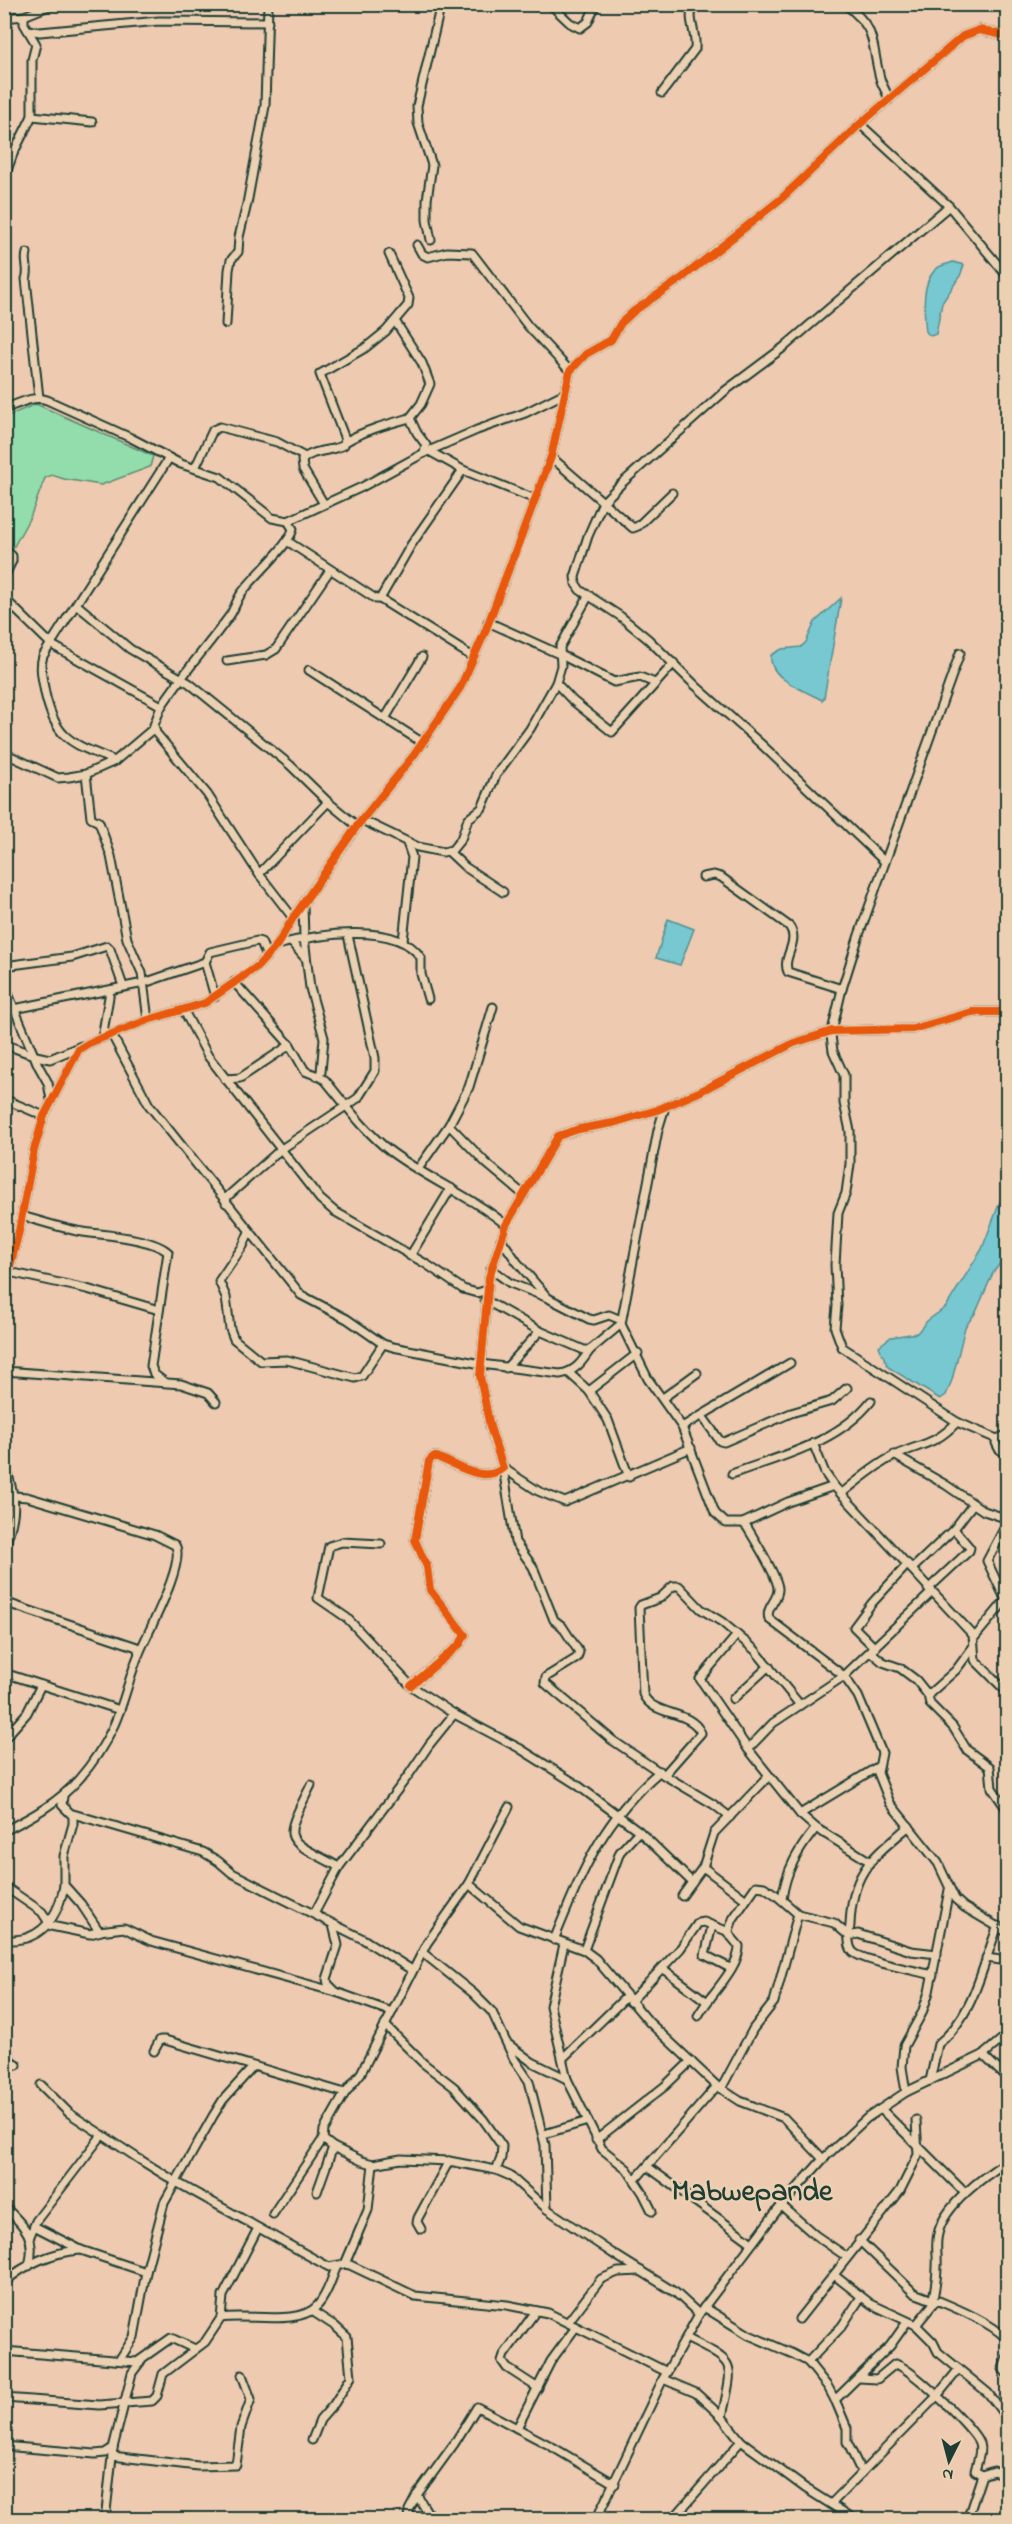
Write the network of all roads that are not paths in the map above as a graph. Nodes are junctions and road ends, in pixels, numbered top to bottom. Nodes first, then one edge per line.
1 (54, 4) edge
2 (268, 4) edge
3 (441, 4) edge
4 (550, 4) edge
5 (596, 4) edge
6 (693, 4) edge
7 (844, 4) edge
8 (24, 16) junction
9 (4, 18) edge
10 (268, 22) junction
11 (28, 30) junction
12 (1008, 36) edge
13 (662, 93) dead end
14 (889, 100) junction
15 (33, 116) junction
16 (92, 122) dead end
17 (860, 124) junction
18 (4, 179) edge
19 (949, 206) junction
20 (431, 240) dead end
21 (417, 245) dead end
22 (27, 253) dead end
23 (389, 254) dead end
24 (1008, 277) edge
25 (395, 321) junction
26 (226, 324) dead end
27 (570, 371) junction
28 (564, 394) junction
29 (39, 398) junction
30 (4, 410) edge
31 (410, 418) junction
32 (345, 442) junction
33 (426, 452) junction
34 (305, 456) junction
35 (551, 457) junction
36 (169, 458) junction
37 (195, 468) junction
38 (463, 470) junction
39 (672, 493) dead end
40 (535, 499) junction
41 (603, 502) junction
42 (324, 504) junction
43 (288, 521) junction
44 (287, 541) junction
45 (4, 549) edge
46 (330, 570) junction
47 (4, 577) edge
48 (589, 595) junction
49 (4, 598) edge
50 (381, 599) junction
51 (77, 605) junction
52 (488, 622) junction
53 (52, 645) junction
54 (960, 653) dead end
55 (560, 654) junction
56 (422, 657) dead end
57 (473, 657) junction
58 (227, 661) dead end
59 (674, 663) junction
60 (309, 669) dead end
61 (183, 678) junction
62 (556, 683) junction
63 (655, 683) junction
64 (161, 707) junction
65 (386, 717) junction
66 (154, 728) junction
67 (423, 743) junction
68 (4, 753) edge
69 (115, 761) junction
70 (86, 774) junction
71 (328, 802) junction
72 (359, 823) junction
73 (407, 843) junction
74 (448, 851) junction
75 (884, 861) junction
76 (259, 874) junction
77 (703, 877) dead end
78 (503, 892) dead end
79 (303, 904) junction
80 (292, 918) junction
81 (348, 935) junction
82 (304, 938) junction
83 (403, 941) junction
84 (291, 942) junction
85 (277, 945) junction
86 (267, 956) junction
87 (306, 959) junction
88 (205, 962) junction
89 (4, 966) edge
90 (144, 982) junction
91 (234, 982) junction
92 (4, 984) edge
93 (123, 986) junction
94 (842, 989) junction
95 (110, 991) junction
96 (215, 997) junction
97 (428, 999) dead end
98 (493, 1007) dead end
99 (14, 1009) junction
100 (184, 1011) junction
101 (1008, 1012) edge
102 (148, 1020) junction
103 (832, 1031) junction
104 (112, 1035) junction
105 (102, 1038) junction
106 (4, 1044) edge
107 (83, 1045) junction
108 (290, 1045) junction
109 (36, 1056) junction
110 (318, 1076) junction
111 (225, 1079) junction
112 (4, 1099) edge
113 (51, 1100) junction
114 (347, 1105) junction
115 (665, 1107) junction
116 (44, 1116) junction
117 (449, 1125) junction
118 (280, 1150) junction
119 (418, 1169) junction
120 (451, 1188) junction
121 (524, 1195) junction
122 (226, 1203) junction
123 (22, 1216) junction
124 (507, 1225) junction
125 (249, 1232) junction
126 (501, 1239) junction
127 (411, 1256) junction
128 (491, 1269) junction
129 (9, 1272) junction
130 (4, 1290) edge
131 (487, 1290) junction
132 (477, 1293) junction
133 (548, 1298) junction
134 (487, 1302) junction
135 (159, 1310) junction
136 (621, 1322) junction
137 (540, 1331) junction
138 (383, 1344) junction
139 (590, 1350) junction
140 (638, 1353) junction
141 (481, 1364) junction
142 (790, 1364) dead end
143 (506, 1368) junction
144 (4, 1371) edge
145 (569, 1372) junction
146 (697, 1373) dead end
147 (163, 1381) junction
148 (847, 1388) dead end
149 (589, 1391) junction
150 (663, 1398) junction
151 (871, 1401) dead end
152 (216, 1402) dead end
153 (702, 1416) junction
154 (957, 1422) junction
155 (682, 1427) junction
156 (1008, 1434) edge
157 (997, 1439) junction
158 (813, 1443) junction
159 (691, 1448) junction
160 (894, 1455) junction
161 (1008, 1455) edge
162 (4, 1462) edge
163 (503, 1468) junction
164 (732, 1474) dead end
165 (629, 1477) junction
166 (834, 1486) junction
167 (841, 1494) junction
168 (15, 1496) junction
169 (973, 1504) junction
170 (1008, 1520) edge
171 (743, 1523) junction
172 (954, 1529) junction
173 (381, 1544) dead end
174 (4, 1548) edge
175 (910, 1567) junction
176 (930, 1591) junction
177 (4, 1602) edge
178 (1006, 1603) edge
179 (737, 1635) junction
180 (974, 1638) junction
181 (973, 1647) junction
182 (873, 1650) junction
183 (139, 1653) junction
184 (769, 1666) junction
185 (4, 1673) edge
186 (844, 1676) junction
187 (41, 1685) junction
188 (411, 1686) junction
189 (1008, 1693) edge
190 (927, 1695) junction
191 (732, 1699) dead end
192 (800, 1705) junction
193 (120, 1710) junction
194 (454, 1714) junction
195 (4, 1739) edge
196 (748, 1749) junction
197 (879, 1766) junction
198 (662, 1773) junction
199 (769, 1776) junction
200 (311, 1785) dead end
201 (63, 1796) junction
202 (509, 1806) dead end
203 (1008, 1811) edge
204 (73, 1814) junction
205 (800, 1814) junction
206 (616, 1815) junction
207 (730, 1817) junction
208 (909, 1826) junction
209 (816, 1828) junction
210 (4, 1831) edge
211 (639, 1831) junction
212 (869, 1861) junction
213 (339, 1867) junction
214 (703, 1867) junction
215 (692, 1882) junction
216 (468, 1884) junction
217 (4, 1886) edge
218 (64, 1887) junction
219 (949, 1890) junction
220 (682, 1896) dead end
221 (745, 1899) junction
222 (782, 1899) junction
223 (314, 1914) junction
224 (798, 1914) junction
225 (49, 1923) junction
226 (333, 1925) junction
227 (712, 1926) junction
228 (998, 1926) junction
229 (101, 1931) junction
230 (729, 1932) junction
231 (1008, 1934) edge
232 (849, 1936) junction
233 (554, 1940) junction
234 (4, 1941) edge
235 (564, 1944) junction
236 (584, 1950) junction
237 (423, 1953) junction
238 (937, 1954) junction
239 (986, 1958) junction
240 (1008, 1961) edge
241 (662, 1968) junction
242 (730, 1968) junction
243 (412, 1970) junction
244 (933, 1975) junction
245 (336, 1992) junction
246 (628, 1999) junction
247 (706, 2001) junction
248 (392, 2012) junction
249 (698, 2016) dead end
250 (385, 2025) junction
251 (1008, 2034) edge
252 (4, 2037) edge
253 (507, 2042) junction
254 (154, 2051) dead end
255 (983, 2055) junction
256 (563, 2058) junction
257 (691, 2061) junction
258 (17, 2065) dead end
259 (253, 2067) junction
260 (567, 2079) junction
261 (1008, 2079) edge
262 (930, 2081) junction
263 (41, 2085) dead end
264 (719, 2087) junction
265 (906, 2092) junction
266 (345, 2093) junction
267 (881, 2109) junction
268 (916, 2120) dead end
269 (588, 2121) junction
270 (544, 2134) junction
271 (102, 2135) junction
272 (323, 2139) junction
273 (596, 2140) junction
274 (4, 2144) edge
275 (918, 2145) junction
276 (333, 2147) junction
277 (823, 2159) junction
278 (449, 2161) junction
279 (1008, 2161) edge
280 (4, 2162) edge
281 (374, 2164) junction
282 (648, 2167) junction
283 (496, 2170) junction
284 (635, 2180) junction
285 (176, 2182) junction
286 (317, 2193) dead end
287 (965, 2193) junction
288 (4, 2206) edge
289 (782, 2206) junction
290 (547, 2209) junction
291 (651, 2211) dead end
292 (273, 2214) dead end
293 (34, 2226) junction
294 (258, 2228) junction
295 (421, 2229) dead end
296 (30, 2236) junction
297 (860, 2240) junction
298 (752, 2243) junction
299 (81, 2250) junction
300 (847, 2257) junction
301 (345, 2264) junction
302 (29, 2266) junction
303 (337, 2266) junction
304 (643, 2271) junction
305 (146, 2272) junction
306 (834, 2275) junction
307 (4, 2283) edge
308 (861, 2297) junction
309 (934, 2300) junction
310 (704, 2307) junction
311 (312, 2311) junction
312 (536, 2311) junction
313 (699, 2314) junction
314 (221, 2318) junction
315 (799, 2319) dead end
316 (568, 2322) junction
317 (907, 2322) junction
318 (916, 2325) junction
319 (576, 2327) junction
320 (686, 2338) junction
321 (1008, 2341) edge
322 (195, 2349) junction
323 (4, 2350) edge
324 (1008, 2354) edge
325 (120, 2359) junction
326 (129, 2361) junction
327 (141, 2361) junction
328 (808, 2362) junction
329 (959, 2369) junction
330 (667, 2372) junction
331 (132, 2373) junction
332 (242, 2375) dead end
333 (1008, 2375) edge
334 (859, 2378) junction
335 (663, 2379) junction
336 (538, 2388) junction
337 (936, 2397) junction
338 (4, 2398) edge
339 (835, 2400) junction
340 (126, 2401) junction
341 (722, 2417) junction
342 (1008, 2420) edge
343 (517, 2428) junction
344 (312, 2440) dead end
345 (741, 2441) junction
346 (4, 2446) edge
347 (113, 2452) junction
348 (862, 2473) junction
349 (982, 2475) junction
350 (1008, 2477) edge
351 (615, 2484) junction
352 (417, 2495) junction
353 (831, 2504) junction
354 (105, 2520) edge
355 (410, 2520) edge
356 (432, 2520) edge
357 (596, 2520) edge
358 (672, 2520) edge
359 (856, 2520) edge
360 (967, 2520) edge

1 - 8 street
2 - 10 street
3 - 20 street
4 - 5 street
6 - 13 street
7 - 14 street
8 - 9 street
8 - 11 street
10 - 11 street
10 - 26 street
11 - 15 street
12 - 14 street
14 - 17 street
15 - 16 street
15 - 18 street
17 - 19 street
17 - 27 street
19 - 24 street
19 - 41 street
21 - 27 street
22 - 29 street
23 - 25 street
25 - 31 street
25 - 32 street
27 - 28 street
28 - 33 street
28 - 35 street
29 - 30 street
29 - 36 street
31 - 32 street
31 - 33 street
32 - 34 street
33 - 38 street
33 - 42 street
34 - 37 street
34 - 42 street
35 - 40 street
35 - 41 street
36 - 37 street
36 - 51 street
37 - 43 street
38 - 40 street
38 - 50 street
39 - 41 street
40 - 52 street
41 - 48 street
42 - 43 street
43 - 44 street
44 - 46 street
44 - 61 street
45 - 47 street
46 - 50 street
46 - 58 street
48 - 55 street
48 - 59 street
49 - 53 street
50 - 57 street
51 - 53 street
51 - 61 street
52 - 55 street
52 - 57 street
53 - 64 street
53 - 69 street
54 - 75 street
55 - 62 street
55 - 63 street
56 - 65 street
57 - 67 street
59 - 63 street
59 - 75 street
60 - 65 street
61 - 64 street
61 - 71 street
62 - 63 street
62 - 74 street
64 - 66 street
65 - 67 street
66 - 69 street
66 - 76 street
67 - 72 street
68 - 70 street
69 - 70 street
70 - 90 street
71 - 72 street
71 - 76 street
72 - 73 street
72 - 79 street
73 - 74 street
73 - 83 street
74 - 78 street
75 - 94 street
76 - 80 street
77 - 94 street
79 - 80 street
79 - 82 street
80 - 85 street
81 - 82 street
81 - 83 street
81 - 114 street
82 - 84 street
82 - 87 street
83 - 97 street
84 - 85 street
84 - 87 street
85 - 86 street
86 - 88 street
86 - 91 street
87 - 110 street
88 - 90 street
88 - 96 street
89 - 93 street
90 - 93 street
90 - 102 street
91 - 96 street
91 - 108 street
92 - 99 street
93 - 95 street
94 - 103 street
95 - 99 street
95 - 105 street
96 - 100 street
98 - 117 street
99 - 109 street
100 - 102 street
100 - 111 street
101 - 103 street
102 - 104 street
103 - 115 street
103 - 154 street
104 - 105 street
104 - 122 street
105 - 107 street
106 - 109 street
107 - 109 street
107 - 113 street
108 - 110 street
108 - 111 street
109 - 113 street
110 - 114 street
111 - 118 street
112 - 116 street
113 - 116 street
114 - 118 street
114 - 119 street
115 - 121 street
115 - 136 street
116 - 123 street
117 - 119 street
117 - 121 street
118 - 122 street
118 - 127 street
119 - 120 street
120 - 124 street
120 - 127 street
121 - 124 street
122 - 125 street
123 - 129 street
123 - 135 street
124 - 126 street
125 - 138 street
125 - 138 street
126 - 128 street
126 - 133 street
127 - 132 street
128 - 131 street
128 - 133 street
129 - 130 street
129 - 135 street
131 - 132 street
131 - 134 street
132 - 134 street
133 - 136 street
134 - 137 street
134 - 141 street
135 - 147 street
136 - 139 street
136 - 140 street
137 - 139 street
137 - 143 street
138 - 141 street
139 - 145 street
140 - 149 street
140 - 150 street
141 - 143 street
141 - 163 street
142 - 153 street
143 - 145 street
144 - 147 street
145 - 149 street
146 - 150 street
147 - 152 street
148 - 153 street
149 - 165 street
150 - 155 street
151 - 158 street
153 - 155 street
154 - 157 street
154 - 160 street
155 - 159 street
156 - 157 street
157 - 161 street
158 - 164 street
158 - 166 street
159 - 165 street
159 - 171 street
160 - 167 street
160 - 169 street
162 - 168 street
163 - 165 street
163 - 188 street
163 - 198 street
166 - 167 street
166 - 171 street
167 - 175 street
168 - 174 street
168 - 183 street
169 - 170 street
169 - 172 street
170 - 178 street
171 - 186 street
172 - 175 street
172 - 176 street
173 - 188 street
175 - 176 street
175 - 182 street
176 - 180 street
176 - 182 street
177 - 183 street
178 - 180 street
179 - 184 street
179 - 196 street
179 - 198 street
180 - 181 street
181 - 189 street
181 - 190 street
182 - 186 street
182 - 190 street
183 - 193 street
184 - 191 street
184 - 192 street
185 - 187 street
186 - 192 street
186 - 197 street
187 - 193 street
187 - 195 street
188 - 194 street
190 - 203 street
192 - 196 street
193 - 201 street
194 - 206 street
194 - 213 street
196 - 199 street
197 - 205 street
197 - 208 street
198 - 206 street
198 - 207 street
199 - 205 street
199 - 207 street
200 - 213 street
201 - 204 street
201 - 210 street
202 - 216 street
204 - 218 street
204 - 223 street
205 - 209 street
206 - 211 street
206 - 233 street
207 - 214 street
208 - 212 street
208 - 219 street
209 - 212 street
209 - 222 street
211 - 215 street
211 - 236 street
212 - 232 street
213 - 223 street
214 - 215 street
214 - 221 street
215 - 220 street
216 - 233 street
216 - 237 street
217 - 225 street
218 - 225 street
218 - 229 street
219 - 228 street
219 - 238 street
221 - 222 street
221 - 230 street
222 - 224 street
223 - 226 street
224 - 232 street
224 - 264 street
225 - 229 street
225 - 234 street
226 - 243 street
226 - 245 street
227 - 230 street
227 - 241 street
227 - 242 street
228 - 231 street
228 - 239 street
229 - 245 street
230 - 242 street
232 - 238 street
232 - 244 street
233 - 235 street
235 - 236 street
235 - 256 street
236 - 246 street
237 - 243 street
237 - 253 street
238 - 244 street
239 - 240 street
239 - 262 street
241 - 246 street
241 - 247 street
242 - 247 street
243 - 248 street
244 - 265 street
245 - 248 street
246 - 256 street
246 - 257 street
247 - 249 street
248 - 250 street
250 - 266 street
250 - 283 street
251 - 255 street
252 - 258 street
253 - 260 street
253 - 270 street
254 - 259 street
255 - 261 street
255 - 262 street
256 - 260 street
257 - 264 street
257 - 273 street
259 - 266 street
259 - 285 street
260 - 269 street
262 - 265 street
263 - 271 street
264 - 277 street
264 - 282 street
265 - 267 street
266 - 272 street
267 - 275 street
267 - 277 street
268 - 275 street
269 - 270 street
269 - 273 street
270 - 290 street
271 - 285 street
271 - 293 street
272 - 276 street
272 - 292 street
273 - 284 street
274 - 280 street
275 - 287 street
275 - 297 street
276 - 281 street
276 - 286 street
277 - 289 street
278 - 281 street
278 - 283 street
278 - 295 street
279 - 287 street
281 - 301 street
282 - 284 street
282 - 298 street
283 - 290 street
284 - 291 street
285 - 294 street
285 - 305 street
287 - 309 street
288 - 296 street
289 - 298 street
289 - 300 street
290 - 304 street
293 - 296 street
293 - 299 street
294 - 303 street
294 - 314 street
296 - 302 street
297 - 300 street
297 - 309 street
298 - 310 street
299 - 302 street
299 - 305 street
300 - 306 street
301 - 303 street
301 - 312 street
302 - 307 street
303 - 311 street
304 - 313 street
304 - 316 street
305 - 325 street
306 - 308 street
306 - 315 street
308 - 317 street
308 - 328 street
309 - 318 street
309 - 321 street
310 - 313 street
310 - 328 street
311 - 314 street
311 - 344 street
312 - 316 street
312 - 336 street
313 - 320 street
314 - 322 street
316 - 319 street
317 - 318 street
317 - 334 street
318 - 329 street
319 - 330 street
319 - 336 street
320 - 330 street
320 - 341 street
322 - 327 street
322 - 340 street
323 - 325 street
324 - 333 street
325 - 326 street
326 - 327 street
326 - 331 street
327 - 331 street
328 - 339 street
329 - 337 street
329 - 342 street
330 - 335 street
331 - 340 street
332 - 347 street
334 - 337 street
334 - 339 street
335 - 341 street
335 - 351 street
336 - 343 street
337 - 348 street
337 - 349 street
338 - 340 street
339 - 348 street
340 - 347 street
341 - 345 street
343 - 351 street
343 - 352 street
345 - 353 street
345 - 358 street
346 - 347 street
347 - 354 street
348 - 353 street
349 - 350 street
349 - 360 street
351 - 357 street
352 - 355 street
352 - 356 street
353 - 359 street

